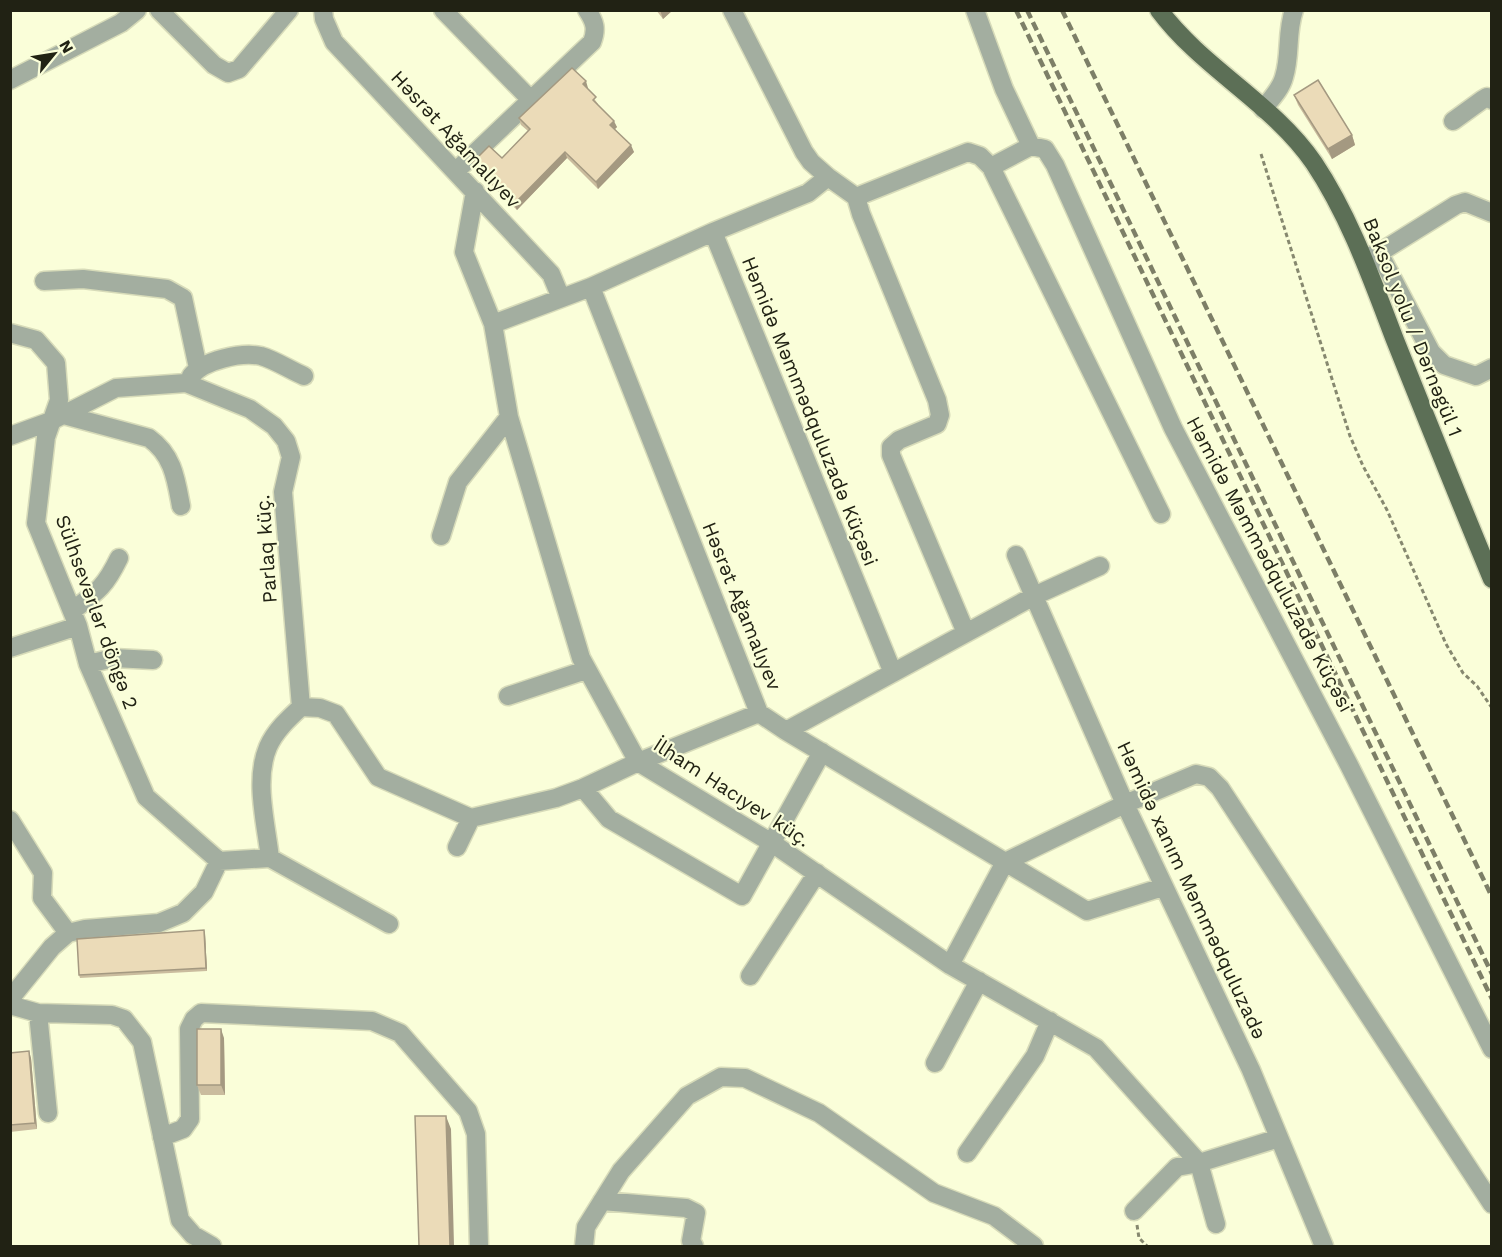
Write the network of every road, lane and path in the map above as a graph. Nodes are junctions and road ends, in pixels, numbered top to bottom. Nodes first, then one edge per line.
1 (138, 10) edge
2 (159, 10) edge
3 (289, 10) edge
4 (323, 10) edge
5 (443, 10) edge
6 (587, 10) edge
7 (732, 10) edge
8 (975, 10) edge
9 (1294, 10) edge
10 (1161, 12) edge
11 (10, 81) edge
12 (531, 100) junction
13 (1491, 100) edge
14 (1263, 109) junction
15 (1453, 121) dead end
16 (1031, 146) junction
17 (1261, 154) dead end
18 (991, 167) junction
19 (456, 171) junction
20 (828, 177) junction
21 (475, 191) junction
22 (856, 197) junction
23 (1491, 213) edge
24 (713, 232) junction
25 (1371, 256) junction
26 (44, 281) dead end
27 (591, 287) junction
28 (561, 298) junction
29 (493, 324) junction
30 (10, 333) edge
31 (198, 368) junction
32 (1491, 368) edge
33 (304, 376) dead end
34 (186, 382) junction
35 (509, 417) junction
36 (58, 418) junction
37 (10, 436) edge
38 (181, 506) dead end
39 (1161, 514) dead end
40 (441, 536) dead end
41 (1485, 545) edge
42 (1016, 555) dead end
43 (119, 558) dead end
44 (1100, 566) dead end
45 (1491, 579) edge
46 (1034, 596) junction
47 (75, 618) junction
48 (966, 633) junction
49 (10, 648) edge
50 (153, 660) dead end
51 (88, 664) junction
52 (586, 670) junction
53 (893, 673) junction
54 (508, 696) dead end
55 (300, 707) junction
56 (1491, 708) edge
57 (759, 713) junction
58 (786, 731) junction
59 (822, 752) junction
60 (638, 762) junction
61 (583, 788) junction
62 (1125, 804) junction
63 (471, 818) junction
64 (10, 820) edge
65 (772, 843) junction
66 (458, 848) dead end
67 (270, 858) junction
68 (219, 861) junction
69 (1005, 862) junction
70 (817, 873) junction
71 (1164, 887) junction
72 (389, 924) dead end
73 (68, 933) junction
74 (950, 965) junction
75 (750, 976) dead end
76 (979, 981) junction
77 (10, 999) edge
78 (10, 1005) edge
79 (38, 1013) junction
80 (1050, 1021) junction
81 (1491, 1049) edge
82 (935, 1063) dead end
83 (48, 1113) dead end
84 (162, 1137) junction
85 (1279, 1138) junction
86 (967, 1153) dead end
87 (1199, 1163) junction
88 (602, 1201) junction
89 (1491, 1204) edge
90 (1134, 1211) joint
91 (1216, 1224) dead end
92 (212, 1246) edge
93 (479, 1246) edge
94 (584, 1246) edge
95 (694, 1246) edge
96 (1034, 1246) edge
97 (1147, 1246) edge
98 (1324, 1246) edge

1 - 11 street
2 - 3 street
4 - 19 street, Həsrət Ağamalıyev
5 - 12 street
6 - 12 street
7 - 20 street
8 - 16 street
9 - 14 street
10 - 14 main road, Baksol yolu / Dərnəgül 1
12 - 19 street
13 - 15 street
14 - 25 main road, Baksol yolu / Dərnəgül 1
16 - 18 street
16 - 81 street, Həmidə Məmmədquluzadə Küçəsi
17 - 56 path
18 - 22 street
18 - 39 street
19 - 21 street, Həsrət Ağamalıyev
20 - 22 street
20 - 24 street
21 - 28 street, Həsrət Ağamalıyev
21 - 29 street, İlham Hacıyev küç.
22 - 48 street
23 - 25 street
24 - 27 street
24 - 53 street, Həmidə Məmmədquluzadə Küçəsi
25 - 32 street
25 - 41 main road, Baksol yolu / Dərnəgül 1
26 - 31 street
27 - 28 street
27 - 57 street, Həsrət Ağamalıyev
28 - 29 street
29 - 35 street, İlham Hacıyev küç.
30 - 36 street, Sülhsevərlər döngə 2
31 - 33 street
31 - 34 street
34 - 36 street, Parlaq küç.
34 - 55 street, Parlaq küç.
35 - 40 street
35 - 52 street, İlham Hacıyev küç.
36 - 37 street, Parlaq küç.
36 - 38 street
36 - 47 street, Sülhsevərlər döngə 2
41 - 45 main road, Baksol yolu / Dərnəgül 1
42 - 46 street, Həmidə xanım Məmmədquluzadə
43 - 47 street
44 - 46 street
46 - 48 street
46 - 62 street, Həmidə xanım Məmmədquluzadə
47 - 49 street
47 - 51 street, Sülhsevərlər döngə 2
48 - 53 street
50 - 51 street
51 - 68 street, Sülhsevərlər döngə 2
52 - 54 street
52 - 60 street, İlham Hacıyev küç.
53 - 58 street
55 - 63 street
55 - 67 street
57 - 58 street, Həsrət Ağamalıyev
57 - 60 street
58 - 59 street, Həsrət Ağamalıyev
59 - 65 street
59 - 69 street, Həsrət Ağamalıyev
60 - 61 street
60 - 65 street, İlham Hacıyev küç.
61 - 63 street
61 - 65 street
62 - 69 street
62 - 71 street, Həmidə xanım Məmmədquluzadə
62 - 89 street
63 - 66 street
64 - 73 street
65 - 70 street, İlham Hacıyev küç.
67 - 68 street
67 - 72 street
68 - 73 street
69 - 71 street, Həsrət Ağamalıyev
69 - 74 street
70 - 74 street, İlham Hacıyev küç.
70 - 75 street
71 - 85 street, Həmidə xanım Məmmədquluzadə
73 - 77 street
74 - 76 street, İlham Hacıyev küç.
76 - 80 street, İlham Hacıyev küç.
76 - 82 street
78 - 79 street
79 - 83 street
79 - 84 street
80 - 86 street
80 - 87 street, İlham Hacıyev küç.
84 - 92 street
84 - 93 street
85 - 87 street
85 - 98 street, Həmidə xanım Məmmədquluzadə
87 - 90 street
87 - 91 street, İlham Hacıyev küç.
88 - 94 street
88 - 95 street
88 - 96 street
90 - 97 path

